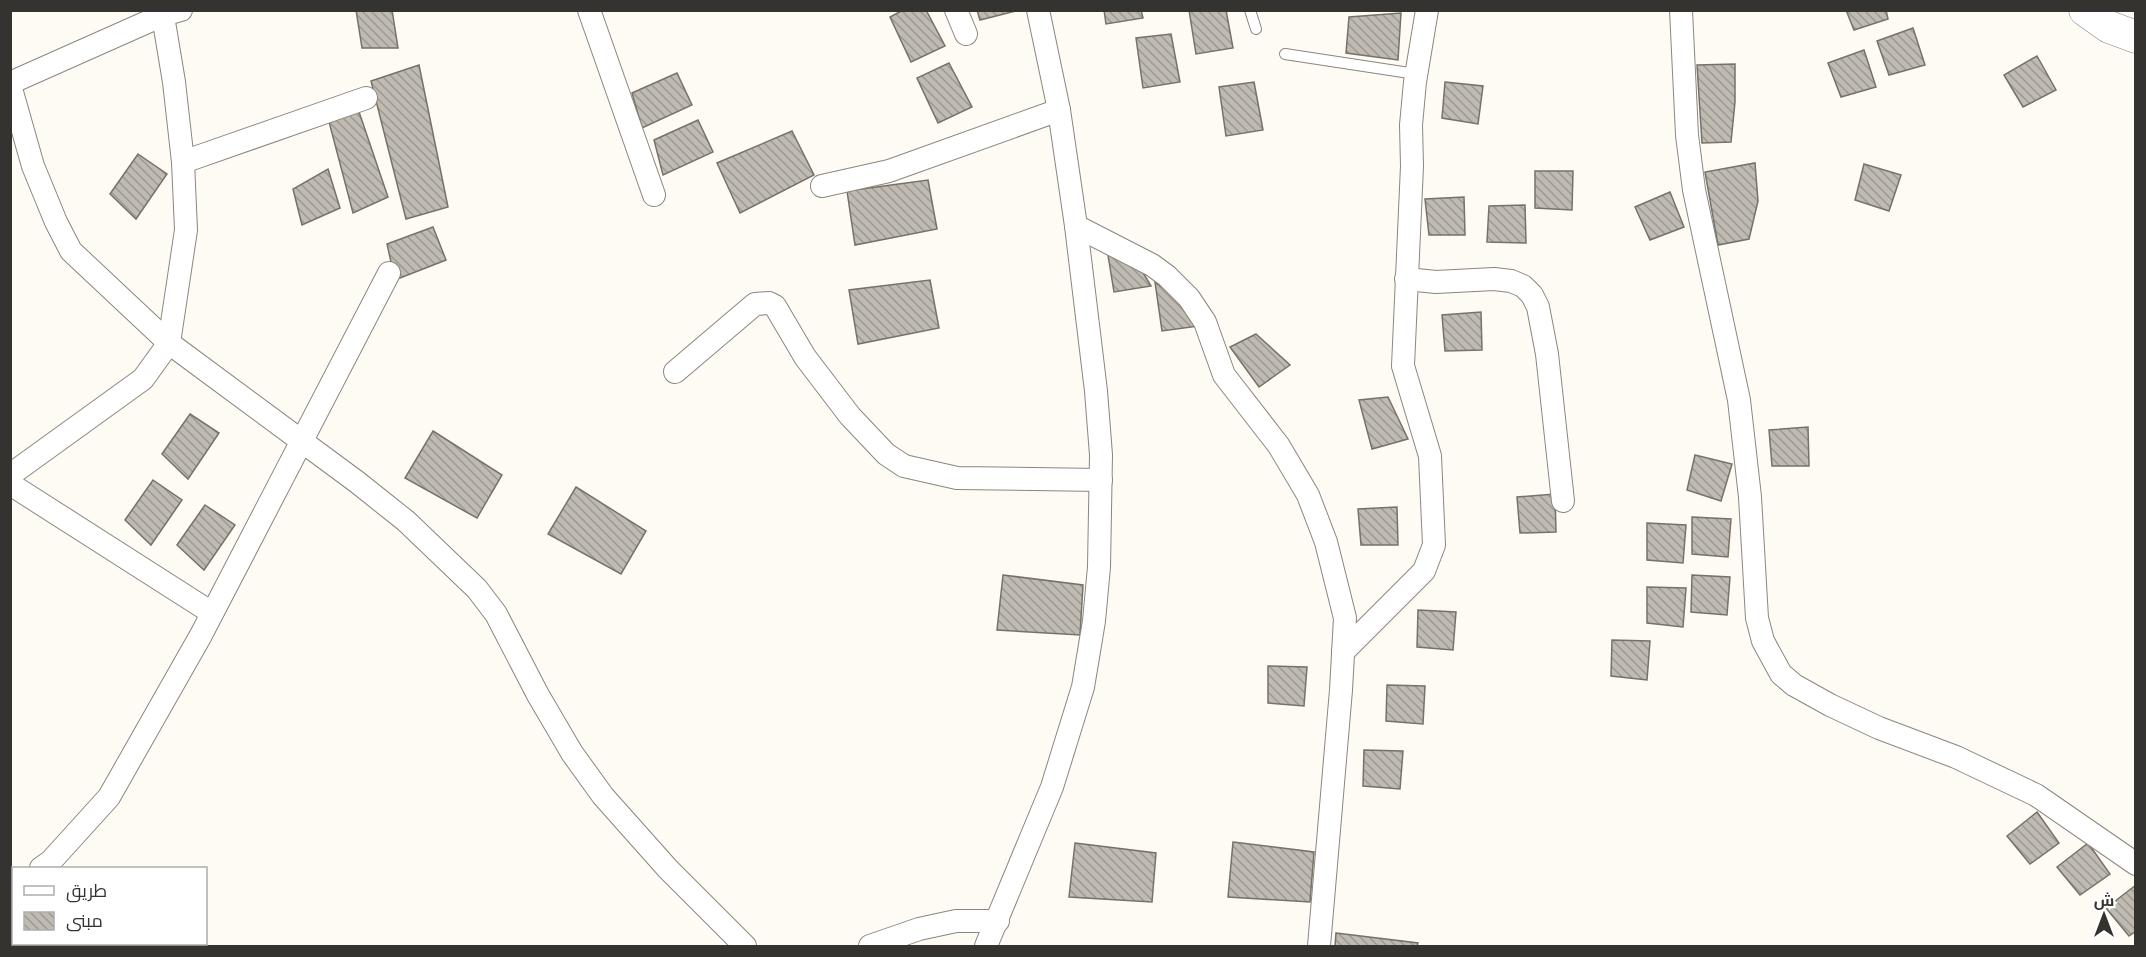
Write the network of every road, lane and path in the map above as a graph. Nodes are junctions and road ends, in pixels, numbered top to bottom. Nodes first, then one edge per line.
1 (589, 10) edge
2 (956, 10) edge
3 (1038, 10) edge
4 (1250, 10) edge
5 (1427, 10) edge
6 (1681, 10) edge
7 (2085, 10) edge
8 (2125, 10) edge
9 (168, 12) edge
10 (2136, 14) edge
11 (1256, 30) dead end
12 (966, 34) dead end
13 (2136, 37) edge
14 (1285, 54) dead end
15 (1416, 74) junction
16 (10, 84) edge
17 (366, 98) dead end
18 (1059, 110) junction
19 (183, 162) junction
20 (822, 186) dead end
21 (654, 195) dead end
22 (1076, 226) junction
23 (389, 273) dead end
24 (1406, 279) junction
25 (169, 343) junction
26 (675, 372) dead end
27 (302, 441) junction
28 (10, 475) edge
29 (1101, 480) junction
30 (10, 484) edge
31 (1563, 501) dead end
32 (212, 613) junction
33 (1343, 652) junction
34 (2136, 864) edge
35 (42, 867) edge
36 (998, 921) junction
37 (745, 946) edge
38 (870, 946) edge
39 (986, 946) edge
40 (1319, 946) edge

1 - 21 street
2 - 12 street
3 - 18 street
4 - 11 lane
5 - 15 street
6 - 34 street
7 - 13 main road
8 - 10 main road
9 - 16 street
9 - 19 street
14 - 15 lane
15 - 24 street
16 - 25 street
17 - 19 street
18 - 20 street
18 - 22 street
19 - 25 street
22 - 29 street
22 - 33 street
23 - 27 street
24 - 31 street
24 - 33 street
25 - 27 street
25 - 28 street
26 - 29 street
27 - 32 street
27 - 37 street
29 - 36 street
30 - 32 street
32 - 35 street
33 - 40 street
36 - 38 street
36 - 39 street

